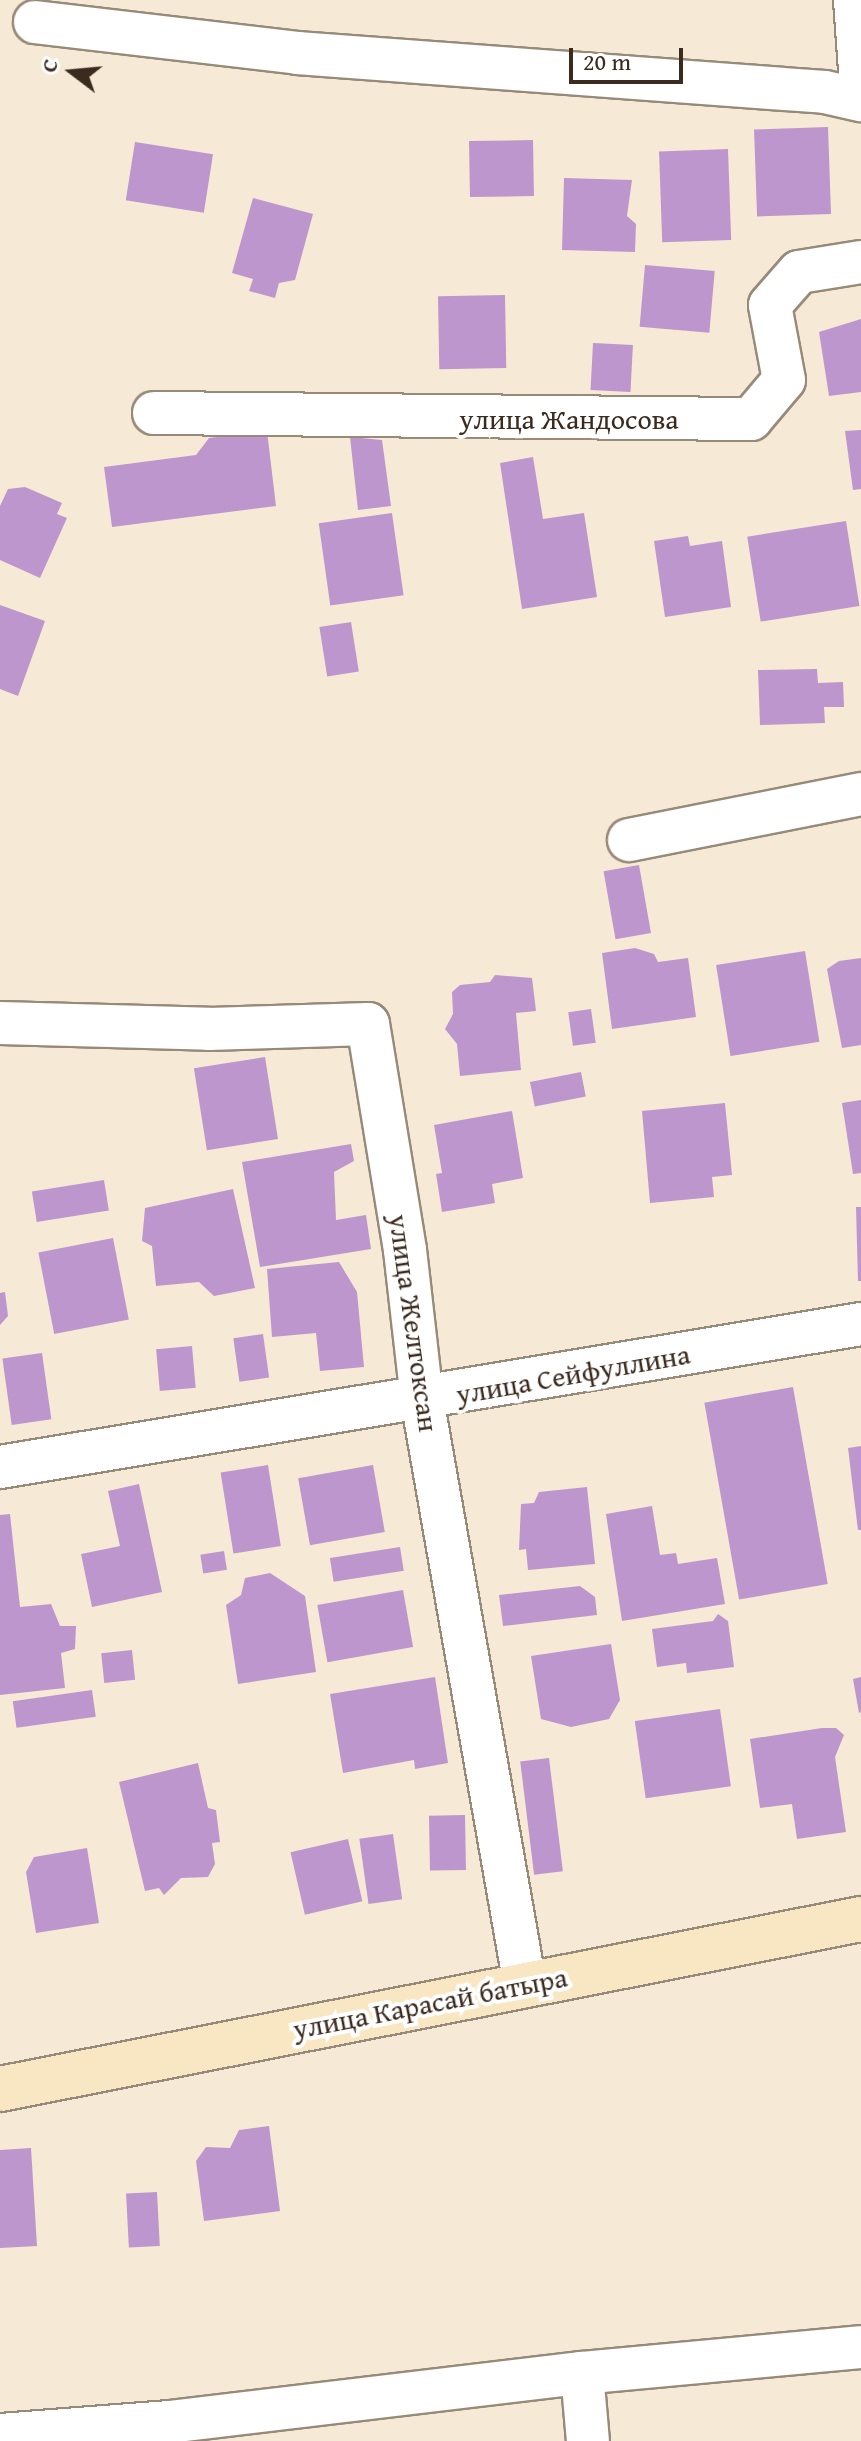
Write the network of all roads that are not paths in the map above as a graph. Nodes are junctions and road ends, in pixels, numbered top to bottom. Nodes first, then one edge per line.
1 (855, 0) edge
2 (35, 22) dead end
3 (861, 83) edge
4 (861, 100) edge
5 (861, 262) edge
6 (154, 413) dead end
7 (861, 794) edge
8 (629, 840) dead end
9 (0, 1023) edge
10 (861, 1324) edge
11 (422, 1399) junction
12 (0, 1467) edge
13 (861, 1919) edge
14 (525, 1985) junction
15 (0, 2089) edge
16 (861, 2347) edge
17 (582, 2373) junction
18 (0, 2435) edge
19 (588, 2441) edge

1 - 3 street
2 - 4 street
5 - 6 street, улица Жандосова
7 - 8 street
9 - 11 street, улица Желтоксан
10 - 11 street, улица Сейфуллина
11 - 12 street, улица Сейфуллина
11 - 14 street, улица Желтоксан
13 - 14 street, улица Карасай батыра
14 - 15 street, улица Карасай батыра
16 - 17 street
17 - 18 street
17 - 19 street

